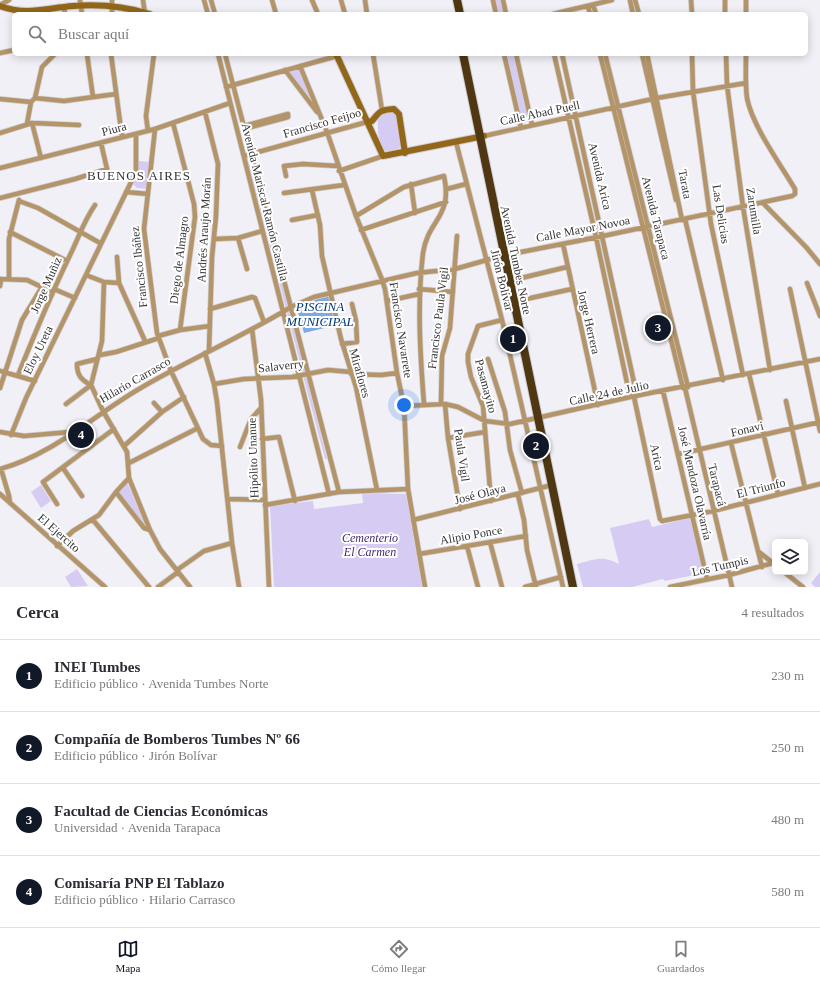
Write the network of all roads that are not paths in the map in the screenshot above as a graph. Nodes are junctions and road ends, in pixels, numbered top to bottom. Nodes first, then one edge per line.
1 (9, 0) edge
2 (143, 0) edge
3 (204, 0) edge
4 (211, 0) edge
5 (272, 0) edge
6 (312, 0) edge
7 (342, 0) edge
8 (365, 0) edge
9 (452, 0) edge
10 (457, 0) edge
11 (493, 0) edge
12 (503, 0) edge
13 (612, 0) edge
14 (630, 0) edge
15 (635, 0) edge
16 (691, 0) edge
17 (725, 0) edge
18 (746, 0) edge
19 (81, 3) edge
20 (112, 3) edge
21 (591, 5) junction
22 (0, 6) edge
23 (64, 7) junction
24 (65, 12) edge
25 (144, 12) edge
26 (147, 12) edge
27 (207, 12) edge
28 (214, 12) edge
29 (275, 12) edge
30 (317, 12) edge
31 (345, 12) edge
32 (366, 12) edge
33 (455, 12) edge
34 (460, 12) edge
35 (496, 12) edge
36 (506, 12) edge
37 (561, 12) edge
38 (590, 12) edge
39 (595, 12) edge
40 (633, 12) edge
41 (638, 12) edge
42 (692, 12) edge
43 (725, 12) edge
44 (746, 12) edge
45 (12, 50) edge
46 (0, 53) edge
47 (53, 56) edge
48 (87, 56) edge
49 (112, 56) edge
50 (154, 56) edge
51 (218, 56) edge
52 (226, 56) edge
53 (335, 56) edge
54 (339, 56) edge
55 (373, 56) edge
56 (463, 56) edge
57 (468, 56) edge
58 (504, 56) edge
59 (516, 56) edge
60 (554, 56) edge
61 (562, 56) edge
62 (601, 56) edge
63 (605, 56) edge
64 (643, 56) edge
65 (647, 56) edge
66 (692, 56) edge
67 (726, 56) edge
68 (746, 56) edge
69 (300, 66) junction
70 (285, 70) junction
71 (746, 83) junction
72 (233, 85) junction
73 (727, 85) junction
74 (226, 87) junction
75 (693, 91) junction
76 (116, 94) junction
77 (93, 97) junction
78 (0, 99) edge
79 (654, 99) junction
80 (33, 100) junction
81 (230, 103) junction
82 (616, 107) junction
83 (382, 110) junction
84 (205, 112) junction
85 (319, 115) junction
86 (576, 116) junction
87 (569, 117) junction
88 (367, 122) junction
89 (30, 123) junction
90 (173, 123) junction
91 (79, 125) dead end
92 (532, 125) junction
93 (244, 128) junction
94 (521, 128) junction
95 (154, 129) junction
96 (148, 131) junction
97 (327, 132) junction
98 (0, 133) edge
99 (136, 134) junction
100 (482, 136) junction
101 (122, 137) junction
102 (456, 142) junction
103 (101, 143) junction
104 (405, 153) junction
105 (250, 155) junction
106 (244, 156) junction
107 (383, 156) junction
108 (41, 158) junction
109 (0, 168) edge
110 (338, 168) junction
111 (286, 176) dead end
112 (411, 184) junction
113 (466, 184) junction
114 (344, 185) junction
115 (446, 189) junction
116 (312, 190) junction
117 (126, 192) junction
118 (19, 193) junction
119 (284, 193) dead end
120 (148, 194) junction
121 (0, 198) edge
122 (19, 201) junction
123 (446, 202) junction
124 (763, 203) junction
125 (95, 205) dead end
126 (743, 207) junction
127 (415, 213) junction
128 (710, 214) junction
129 (318, 215) junction
130 (356, 216) junction
131 (683, 219) junction
132 (292, 220) dead end
133 (645, 227) junction
134 (361, 230) junction
135 (80, 231) junction
136 (262, 231) junction
137 (10, 232) junction
138 (457, 236) dead end
139 (603, 236) junction
140 (596, 237) junction
141 (238, 238) junction
142 (214, 239) junction
143 (100, 243) junction
144 (563, 244) junction
145 (506, 255) junction
146 (117, 258) dead end
147 (487, 259) junction
148 (67, 261) junction
149 (820, 264) edge
150 (567, 267) junction
151 (247, 269) dead end
152 (455, 269) junction
153 (421, 273) junction
154 (86, 275) junction
155 (1, 279) edge
156 (9, 279) junction
157 (513, 280) junction
158 (383, 281) junction
159 (104, 282) junction
160 (118, 283) junction
161 (807, 283) dead end
162 (0, 286) edge
163 (42, 287) junction
164 (572, 289) junction
165 (790, 289) dead end
166 (53, 291) junction
167 (419, 292) junction
168 (453, 292) junction
169 (330, 294) junction
170 (75, 298) junction
171 (388, 301) junction
172 (518, 301) junction
173 (352, 304) dead end
174 (291, 307) junction
175 (210, 309) junction
176 (283, 312) junction
177 (820, 316) edge
178 (502, 320) junction
179 (264, 322) junction
180 (210, 326) junction
181 (252, 329) junction
182 (180, 330) junction
183 (158, 337) junction
184 (145, 341) junction
185 (342, 344) junction
186 (207, 351) junction
187 (98, 357) junction
188 (488, 359) dead end
189 (820, 359) edge
190 (806, 362) junction
191 (770, 370) junction
192 (0, 371) edge
193 (171, 371) junction
194 (6, 372) junction
195 (309, 373) junction
196 (351, 373) junction
197 (397, 373) junction
198 (749, 374) junction
199 (18, 375) junction
200 (300, 375) junction
201 (743, 375) junction
202 (259, 378) junction
203 (723, 380) junction
204 (35, 381) junction
205 (214, 384) junction
206 (91, 385) junction
207 (0, 388) edge
208 (685, 388) junction
209 (663, 391) junction
210 (184, 397) junction
211 (634, 397) junction
212 (786, 401) dead end
213 (154, 403) dead end
214 (443, 403) junction
215 (66, 404) dead end
216 (424, 404) junction
217 (598, 405) junction
218 (404, 406) junction
219 (261, 408) junction
220 (103, 410) junction
221 (162, 412) junction
222 (540, 417) junction
223 (525, 420) junction
224 (485, 421) junction
225 (819, 422) edge
226 (506, 424) junction
227 (198, 428) junction
228 (114, 429) junction
229 (791, 429) junction
230 (820, 431) edge
231 (0, 432) edge
232 (72, 432) junction
233 (485, 432) junction
234 (11, 435) junction
235 (764, 436) junction
236 (448, 438) junction
237 (262, 439) junction
238 (731, 443) junction
239 (124, 446) junction
240 (222, 446) junction
241 (240, 447) dead end
242 (698, 450) junction
243 (679, 454) junction
244 (129, 463) junction
245 (63, 468) junction
246 (1, 469) edge
247 (129, 478) junction
248 (820, 484) edge
249 (552, 485) junction
250 (408, 488) junction
251 (541, 488) junction
252 (805, 488) junction
253 (377, 490) junction
254 (116, 492) junction
255 (339, 492) junction
256 (0, 494) edge
257 (329, 494) junction
258 (520, 494) junction
259 (778, 494) junction
260 (82, 496) dead end
261 (229, 499) junction
262 (295, 501) junction
263 (492, 501) junction
264 (745, 502) junction
265 (10, 503) junction
266 (265, 503) junction
267 (57, 504) dead end
268 (460, 509) junction
269 (713, 511) junction
270 (692, 516) junction
271 (93, 520) junction
272 (413, 520) junction
273 (660, 520) joint
274 (150, 530) junction
275 (526, 536) junction
276 (490, 542) junction
277 (232, 543) junction
278 (57, 546) junction
279 (467, 546) junction
280 (759, 552) junction
281 (419, 554) junction
282 (772, 562) edge
283 (772, 564) edge
284 (762, 567) junction
285 (178, 571) junction
286 (729, 575) junction
287 (788, 575) edge
288 (561, 578) junction
289 (707, 579) junction
290 (535, 586) edge
291 (105, 587) edge
292 (149, 587) edge
293 (158, 587) edge
294 (190, 587) edge
295 (239, 587) edge
296 (269, 587) edge
297 (424, 587) edge
298 (478, 587) edge
299 (502, 587) edge
300 (524, 587) edge
301 (563, 587) edge
302 (573, 587) edge
303 (578, 587) edge
304 (670, 587) edge
305 (732, 587) edge
306 (802, 587) edge

1 - 22 street
2 - 26 street
3 - 27 street
4 - 28 street
5 - 29 street
6 - 30 street
7 - 31 street
8 - 32 street
9 - 33 highway
10 - 34 highway
11 - 35 street
12 - 36 street
13 - 21 street
14 - 40 street
15 - 41 street
16 - 42 street
17 - 43 street
18 - 44 street
19 - 20 main road
19 - 23 main road
20 - 25 main road
21 - 37 street
21 - 38 street
21 - 39 street
22 - 23 main road
23 - 24 street
45 - 46 street
47 - 80 street
48 - 77 street
49 - 76 street
50 - 96 street
51 - 74 street, Avenida Mariscal Ramón Castilla
52 - 72 street, Avenida Mariscal Ramón Castilla
53 - 69 street
54 - 88 main road
55 - 83 street
56 - 100 highway, Avenida Tumbes Norte
57 - 100 highway, Avenida Tumbes Norte
58 - 94 street
59 - 92 street
60 - 87 street
61 - 86 street, Avenida Arica
62 - 82 street
63 - 82 street, Avenida Tarapaca
64 - 79 street, Tarata
65 - 79 street, Tarata
66 - 75 street, Las Delicias
67 - 73 street, Zarumilla
68 - 71 street
69 - 70 street
69 - 85 street, Francisco Navarrete
70 - 72 street
70 - 85 street
71 - 73 street, Calle Abad Puell
71 - 124 street, Calle Mayor Novoa
72 - 74 street
72 - 93 street, Avenida Mariscal Ramón Castilla
73 - 75 street, Calle Abad Puell
73 - 126 street, Zarumilla
74 - 81 street, Avenida Mariscal Ramón Castilla
75 - 79 street, Calle Abad Puell
75 - 128 street, Las Delicias
76 - 77 street
76 - 101 street
77 - 80 street
78 - 80 street
79 - 82 street, Calle Abad Puell
79 - 131 street, Tarata
80 - 89 street
81 - 84 street, Piura
81 - 106 street, Avenida Mariscal Ramón Castilla
82 - 86 street, Calle Abad Puell
82 - 133 street, Avenida Tarapaca
83 - 88 main road, Francisco Feijoo
83 - 104 main road
84 - 90 street, Piura
84 - 142 street, Andrés Araujo Morán
85 - 97 street, Francisco Navarrete
86 - 87 street, Calle Abad Puell
86 - 139 street, Avenida Arica
87 - 92 street, Calle Abad Puell
87 - 140 street
88 - 97 street, Francisco Feijoo
88 - 107 main road
89 - 91 street
89 - 98 street
89 - 108 street
90 - 95 street, Piura
90 - 182 street, Diego de Almagro
92 - 94 street, Calle Abad Puell
93 - 93 street
93 - 105 street, Avenida Mariscal Ramón Castilla
94 - 100 street, Calle Abad Puell
95 - 96 street, Piura
95 - 120 street, Francisco Ibáñez
96 - 99 street, Piura
97 - 105 street, Francisco Feijoo
97 - 110 street, Francisco Navarrete
99 - 101 street, Piura
99 - 117 street, Eloy Ureta
100 - 102 main road, Calle Abad Puell
100 - 145 highway, Avenida Tumbes Norte
101 - 103 street, Piura
102 - 104 main road, Calle Abad Puell
102 - 113 street, Jirón Bolívar
103 - 108 street, Piura
103 - 118 street
104 - 107 main road, Calle Abad Puell
105 - 106 street, Francisco Feijoo
105 - 174 street, Avenida Mariscal Ramón Castilla
106 - 136 street, Avenida Mariscal Ramón Castilla
107 - 110 street, Calle Abad Puell
108 - 109 street, Piura
110 - 111 street
110 - 114 street, Francisco Navarrete
112 - 115 street
112 - 127 street
112 - 130 street
113 - 115 street
113 - 147 street, Jirón Bolívar
114 - 116 street
114 - 130 street, Francisco Navarrete
115 - 123 street
116 - 119 street
116 - 129 street, Miraflores
117 - 120 street
117 - 143 street, Eloy Ureta
118 - 121 street
118 - 122 street
120 - 183 street, Francisco Ibáñez
122 - 135 street
122 - 137 street
123 - 127 street
123 - 153 street
124 - 126 street, Calle Mayor Novoa
124 - 149 street
125 - 135 street, Jorge Muñiz
126 - 128 street, Calle Mayor Novoa
126 - 191 street, Zarumilla
127 - 134 street
128 - 131 street, Calle Mayor Novoa
128 - 201 street, Las Delicias
129 - 132 street
129 - 169 street, Miraflores
130 - 134 street, Francisco Navarrete
131 - 133 street, Calle Mayor Novoa
131 - 203 street
133 - 139 street, Calle Mayor Novoa
133 - 208 street, Avenida Tarapaca
134 - 158 street, Francisco Navarrete
135 - 143 street
135 - 148 street, Jorge Muñiz
136 - 141 street
136 - 176 street, Avenida Mariscal Ramón Castilla
137 - 148 street
137 - 156 street
138 - 152 street, Francisco Paula Vigil
139 - 140 street, Calle Mayor Novoa
139 - 211 street, Avenida Arica
140 - 144 street, Calle Mayor Novoa
140 - 211 street
141 - 142 street
141 - 151 street
142 - 175 street, Andrés Araujo Morán
143 - 154 street, Eloy Ureta
144 - 145 street, Calle Mayor Novoa
144 - 150 street, Jorge Herrera
145 - 147 street, Calle Mayor Novoa
145 - 157 highway, Avenida Tumbes Norte
145 - 222 highway, Avenida Tumbes Norte
146 - 160 street
147 - 152 street, Calle Mayor Novoa
147 - 178 street, Jirón Bolívar
148 - 166 street, Jorge Muñiz
150 - 157 street
150 - 164 street, Jorge Herrera
152 - 153 street, Calle Mayor Novoa
152 - 168 street, Francisco Paula Vigil
153 - 158 street, Calle Mayor Novoa
153 - 167 street
154 - 159 street
154 - 170 street, Eloy Ureta
155 - 156 street
155 - 162 street
156 - 163 street
157 - 172 highway, Avenida Tumbes Norte
158 - 169 street, Calle Mayor Novoa
158 - 171 street, Francisco Navarrete
159 - 160 street
159 - 187 street
160 - 184 street
161 - 177 street
163 - 166 street
163 - 194 street, Jorge Muñiz
164 - 172 street
164 - 217 street, Jorge Herrera
165 - 190 street
166 - 170 street
166 - 199 street, Jorge Muñiz
167 - 168 street
167 - 171 street
167 - 216 street
168 - 214 street, Francisco Paula Vigil
169 - 174 street, Calle Mayor Novoa
169 - 185 street, Miraflores
170 - 204 street, Eloy Ureta
171 - 197 street, Francisco Navarrete
172 - 222 highway, Avenida Tumbes Norte
173 - 185 street
174 - 176 street, Calle Mayor Novoa
174 - 195 street, Avenida Mariscal Ramón Castilla
175 - 179 street
175 - 180 street, Andrés Araujo Morán
176 - 179 street, Hilario Carrasco
176 - 200 street, Avenida Mariscal Ramón Castilla
178 - 223 street, Jirón Bolívar
178 - 224 street, Pasamayito
179 - 181 street, Hilario Carrasco
180 - 182 street
180 - 186 street, Andrés Araujo Morán
181 - 186 street, Hilario Carrasco
181 - 202 street, Hipólito Unanue
182 - 183 street
183 - 184 street
183 - 193 street, Francisco Ibáñez
184 - 187 street
185 - 196 street, Miraflores
186 - 193 street, Hilario Carrasco
186 - 205 street, Andrés Araujo Morán
187 - 206 street
187 - 206 street
188 - 226 street
189 - 190 street, Calle 24 de Julio
190 - 191 street, Calle 24 de Julio
190 - 225 street
191 - 198 street, Calle 24 de Julio
192 - 194 street
193 - 210 street, Francisco Ibáñez
193 - 220 street, Hilario Carrasco
194 - 199 street
194 - 207 street, Jorge Muñiz
195 - 196 street, Salaverry
195 - 200 street, Salaverry
195 - 255 street, Avenida Mariscal Ramón Castilla
196 - 197 street, Salaverry
196 - 253 street, Miraflores
197 - 218 street, Francisco Navarrete
198 - 201 street, Calle 24 de Julio
198 - 235 street
199 - 204 street
200 - 202 street, Salaverry
200 - 257 street, Avenida Mariscal Ramón Castilla
201 - 203 street, Calle 24 de Julio
202 - 205 street, Salaverry
202 - 219 street, Hipólito Unanue
203 - 208 street, Calle 24 de Julio
204 - 234 street, Eloy Ureta
205 - 240 street, Andrés Araujo Morán
206 - 215 street
206 - 220 street
208 - 209 street, Calle 24 de Julio
208 - 242 street, Tarapacá
209 - 211 street, Calle 24 de Julio
209 - 243 street, José Mendoza Olavarría
210 - 221 street
210 - 227 street, Francisco Ibáñez
211 - 217 street, Calle 24 de Julio
211 - 273 street, Arica
212 - 229 street
213 - 221 street
214 - 216 street, Calle 24 de Julio
214 - 224 street, Calle 24 de Julio
214 - 236 street, Paula Vigil
216 - 218 street, Calle 24 de Julio
217 - 222 street, Calle 24 de Julio
218 - 250 street, Francisco Navarrete
219 - 237 street, Hipólito Unanue
219 - 241 street
220 - 228 street
220 - 232 street, Hilario Carrasco
221 - 239 street
222 - 223 street, Calle 24 de Julio
222 - 249 highway, Avenida Tumbes Norte
222 - 303 highway, Avenida Tumbes Norte
223 - 226 street, Calle 24 de Julio
223 - 251 street, Jirón Bolívar
224 - 226 street, Calle 24 de Julio
224 - 233 street, Pasamayito
225 - 229 street, Fonavi
225 - 230 street
226 - 258 street
227 - 240 street, Francisco Ibáñez
227 - 244 street
228 - 239 street
228 - 245 street
229 - 235 street, Fonavi
229 - 252 street
231 - 234 street
232 - 234 street
232 - 246 street, Hilario Carrasco
233 - 236 street
233 - 263 street, Pasamayito
235 - 238 street, Fonavi
235 - 259 street
236 - 268 street, Paula Vigil
237 - 262 street
237 - 266 street, Hipólito Unanue
238 - 242 street, Fonavi
238 - 264 street
239 - 244 street
240 - 261 street, Andrés Araujo Morán
242 - 243 street, Fonavi
242 - 269 street, Tarapacá
243 - 270 street, José Mendoza Olavarría
244 - 247 street
245 - 260 street
245 - 267 street
246 - 265 street
247 - 254 street
247 - 274 street
248 - 252 street, El Triunfo
249 - 251 street, José Olaya
249 - 302 highway, Avenida Tumbes Norte
250 - 253 street
250 - 272 street, Francisco Navarrete
251 - 258 street, José Olaya
251 - 288 street, Jirón Bolívar
252 - 259 street, El Triunfo
253 - 255 street
254 - 271 street
254 - 274 street
255 - 257 street
256 - 265 street, El Ejercito
257 - 262 street
258 - 263 street, José Olaya
258 - 275 street
259 - 264 street, El Triunfo
261 - 266 street
261 - 277 street, Andrés Araujo Morán
262 - 266 street
263 - 268 street, José Olaya
264 - 269 street, El Triunfo
264 - 280 street, Tarapacá
265 - 278 street, El Ejercito
266 - 296 street, Hipólito Unanue
268 - 272 street, José Olaya
269 - 270 street, El Triunfo
269 - 286 street, Tarapacá
270 - 273 street, El Triunfo
270 - 289 street, José Mendoza Olavarría
271 - 278 street
271 - 292 street
272 - 281 street, Francisco Navarrete
274 - 285 street
275 - 276 street, Alipio Ponce
275 - 290 street
276 - 279 street, Alipio Ponce
276 - 299 street
277 - 285 street
277 - 295 street, Andrés Araujo Morán
278 - 291 street, El Ejercito
279 - 281 street, Alipio Ponce
279 - 298 street
280 - 282 street
280 - 284 street, Tarapacá
281 - 297 street, Francisco Navarrete
283 - 284 street, Los Tumpis
284 - 286 street, Los Tumpis
285 - 293 street
285 - 294 street
286 - 289 street, Los Tumpis
286 - 305 street, Tarapacá
287 - 306 street
288 - 290 street
288 - 301 street, Jirón Bolívar
289 - 304 street, Los Tumpis
290 - 300 street

